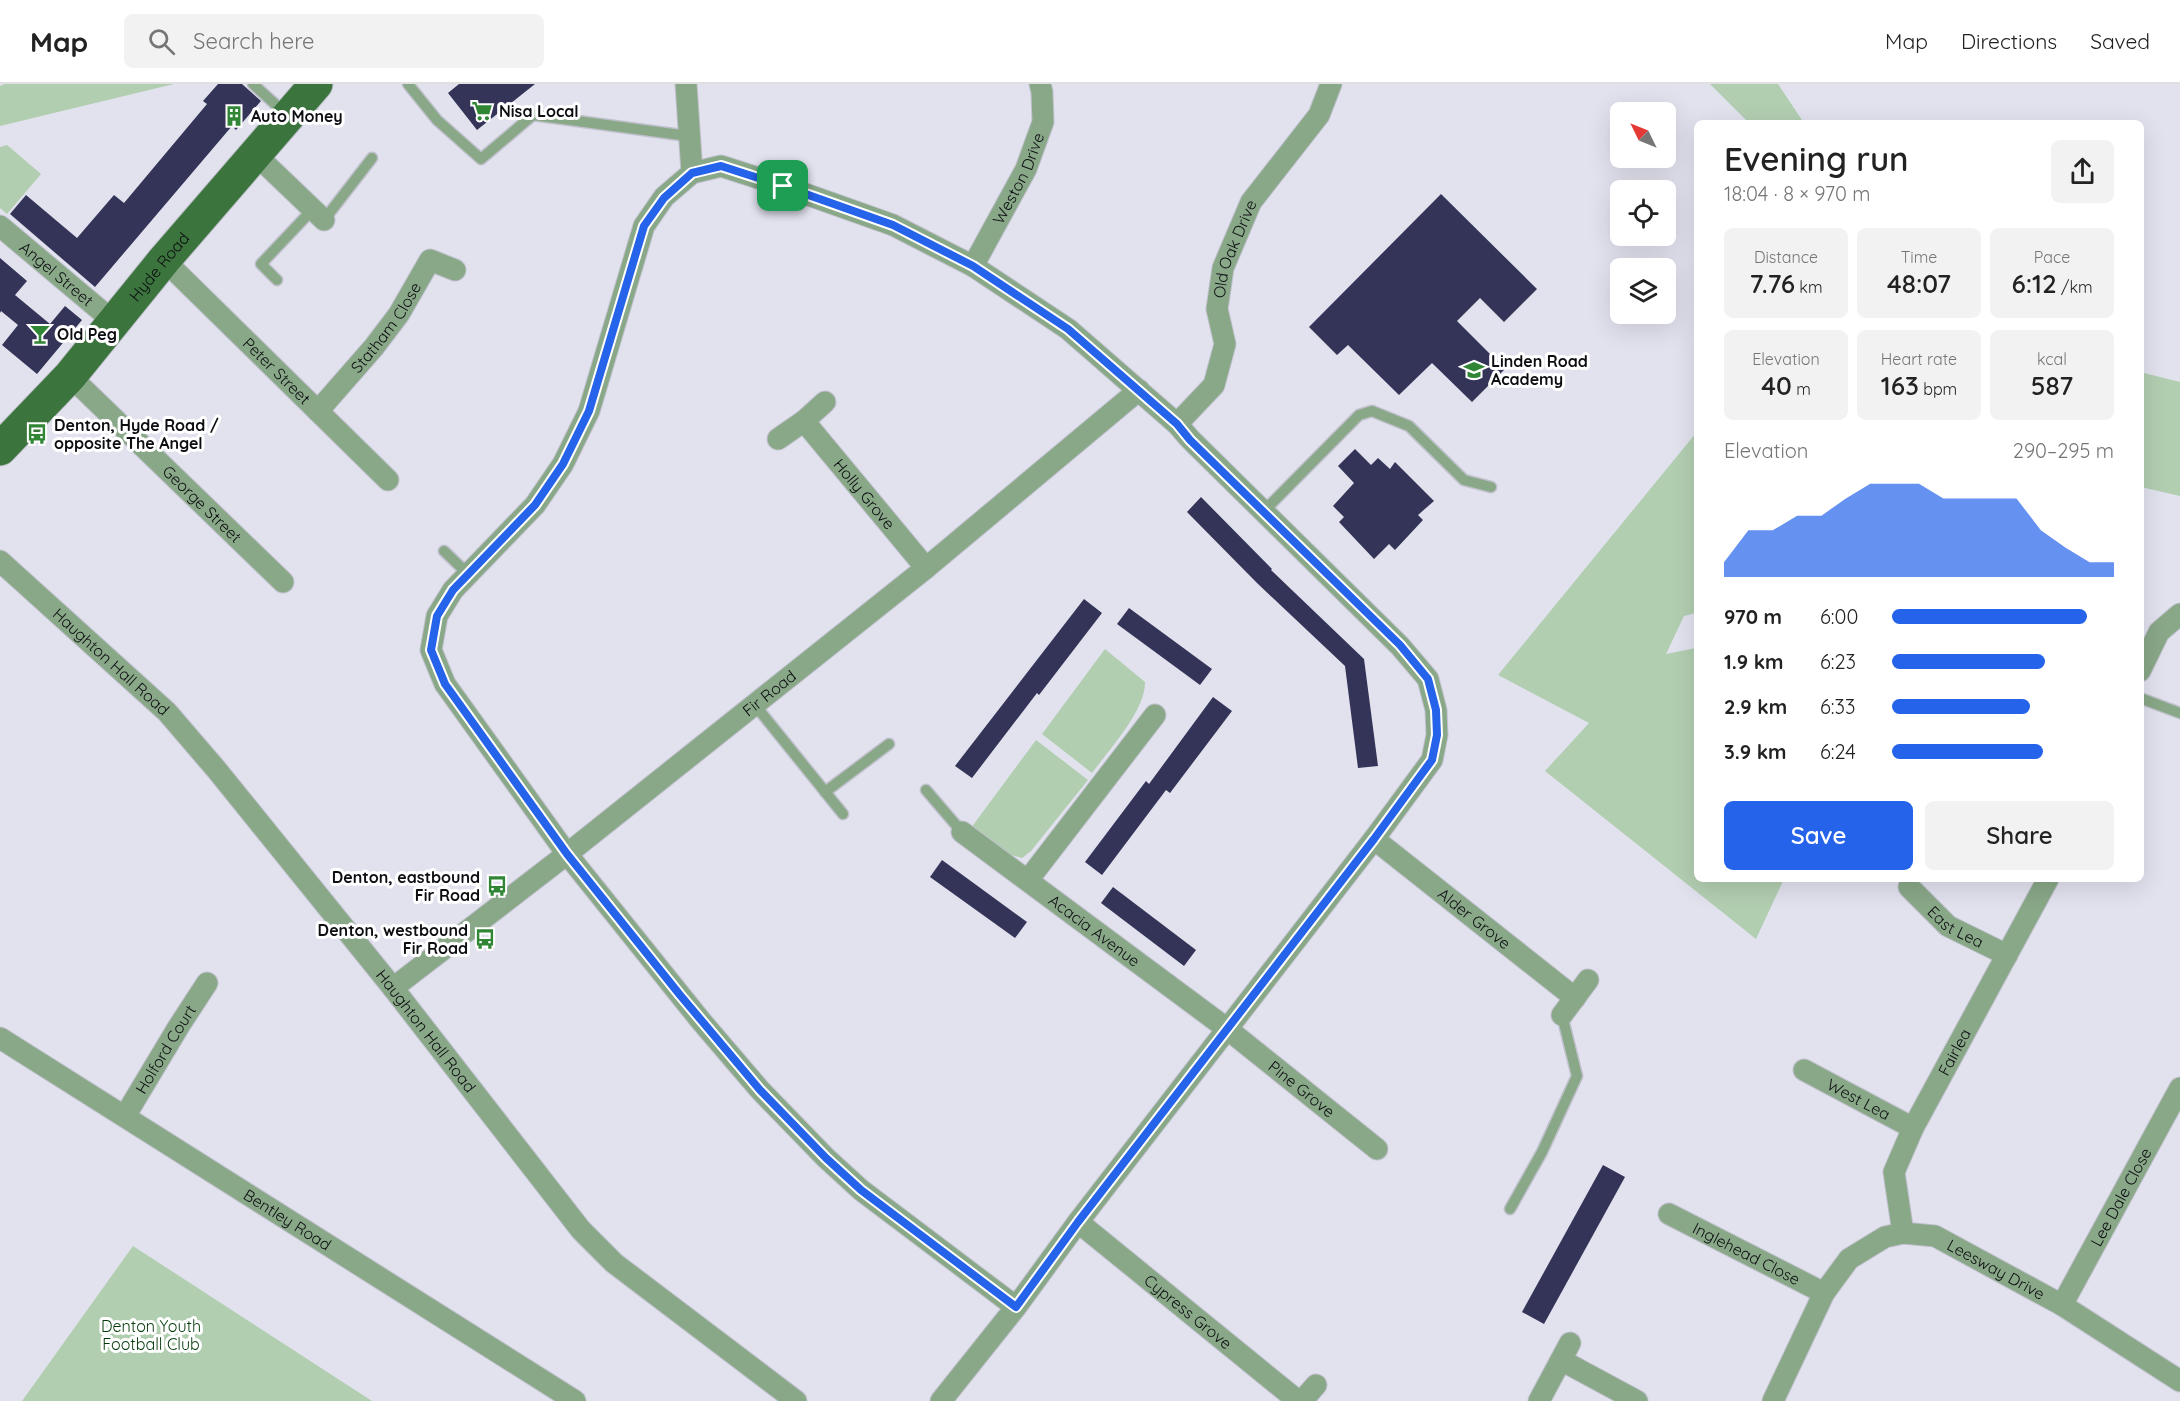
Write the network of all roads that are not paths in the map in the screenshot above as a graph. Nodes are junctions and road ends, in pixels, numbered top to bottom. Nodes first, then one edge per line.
1 (253, 84) edge
2 (316, 84) edge
3 (408, 84) edge
4 (686, 84) edge
5 (1040, 84) edge
6 (1331, 84) edge
7 (288, 116) junction
8 (688, 136) junction
9 (255, 154) junction
10 (372, 158) dead end
11 (692, 173) junction
12 (319, 214) junction
13 (0, 226) edge
14 (164, 260) junction
15 (973, 266) junction
16 (455, 270) dead end
17 (277, 280) dead end
18 (113, 321) junction
19 (70, 376) junction
20 (1139, 390) junction
21 (825, 402) dead end
22 (318, 411) junction
23 (804, 420) junction
24 (1183, 432) junction
25 (778, 439) dead end
26 (0, 449) edge
27 (388, 480) dead end
28 (1491, 487) dead end
29 (1263, 512) junction
30 (444, 551) dead end
31 (0, 561) edge
32 (926, 568) junction
33 (468, 574) junction
34 (283, 582) dead end
35 (2180, 614) edge
36 (2144, 663) edge
37 (2144, 700) edge
38 (755, 705) junction
39 (2180, 713) edge
40 (1155, 715) dead end
41 (889, 744) dead end
42 (926, 790) dead end
43 (825, 792) junction
44 (843, 814) dead end
45 (962, 832) joint
46 (1374, 839) junction
47 (567, 854) junction
48 (1028, 880) junction
49 (2046, 882) edge
50 (1909, 887) dead end
51 (2007, 955) junction
52 (1588, 981) dead end
53 (207, 983) dead end
54 (393, 987) junction
55 (1575, 998) junction
56 (1562, 1016) joint
57 (1226, 1028) junction
58 (0, 1038) edge
59 (1804, 1070) dead end
60 (2180, 1088) edge
61 (125, 1116) junction
62 (1913, 1128) junction
63 (1377, 1149) dead end
64 (1510, 1209) dead end
65 (1669, 1214) dead end
66 (1078, 1222) junction
67 (1903, 1233) junction
68 (1824, 1293) junction
69 (2062, 1305) junction
70 (1016, 1307) junction
71 (2180, 1381) edge
72 (1316, 1385) dead end
73 (575, 1401) edge
74 (796, 1401) edge
75 (941, 1401) edge
76 (1300, 1401) edge
77 (1539, 1401) edge
78 (1637, 1401) edge
79 (1773, 1401) edge

1 - 7 lane
2 - 7 main road, Hyde Road
3 - 8 lane
4 - 8 street
5 - 15 street, Weston Drive
6 - 24 street, Old Oak Drive
7 - 9 main road, Hyde Road
8 - 11 street
9 - 12 street
9 - 14 main road, Hyde Road
10 - 12 lane
11 - 15 street
11 - 33 street
12 - 17 lane
13 - 18 street, Angel Street
14 - 18 main road, Hyde Road
14 - 22 street, Peter Street
15 - 20 street
16 - 22 street, Statham Close
18 - 19 main road, Hyde Road
19 - 26 main road, Hyde Road
19 - 34 street, George Street
20 - 24 street
20 - 32 street, Fir Road
21 - 23 street
22 - 27 street, Peter Street
23 - 25 street
23 - 32 street, Holly Grove
24 - 29 street
28 - 29 lane
29 - 46 street
30 - 33 lane
31 - 54 street, Haughton Hall Road
32 - 38 street, Fir Road
33 - 47 street
35 - 36 street
37 - 39 lane
38 - 43 lane
38 - 47 street, Fir Road
40 - 48 street
41 - 43 lane
42 - 45 lane
43 - 44 lane
45 - 48 street, Acacia Avenue
46 - 55 street, Alder Grove
46 - 57 street
47 - 54 street, Fir Road
47 - 70 street
48 - 57 street, Acacia Avenue
49 - 51 street, Fairlea
50 - 51 street, East Lea
51 - 62 street, Fairlea
52 - 55 street
53 - 61 street, Holford Court
54 - 74 street, Haughton Hall Road
55 - 56 street
56 - 64 lane
57 - 63 street, Pine Grove
57 - 66 street
58 - 61 street, Bentley Road
59 - 62 street, West Lea
60 - 69 street, Lee Dale Close
61 - 73 street, Bentley Road
62 - 67 street, Fairlea
65 - 68 street, Inglehead Close
66 - 70 street
66 - 76 street, Cypress Grove
67 - 68 street, Leesway Drive
67 - 69 street, Leesway Drive
68 - 79 street, Leesway Drive
69 - 71 street, Leesway Drive
70 - 75 street
72 - 76 street, Cypress Grove
77 - 78 street

